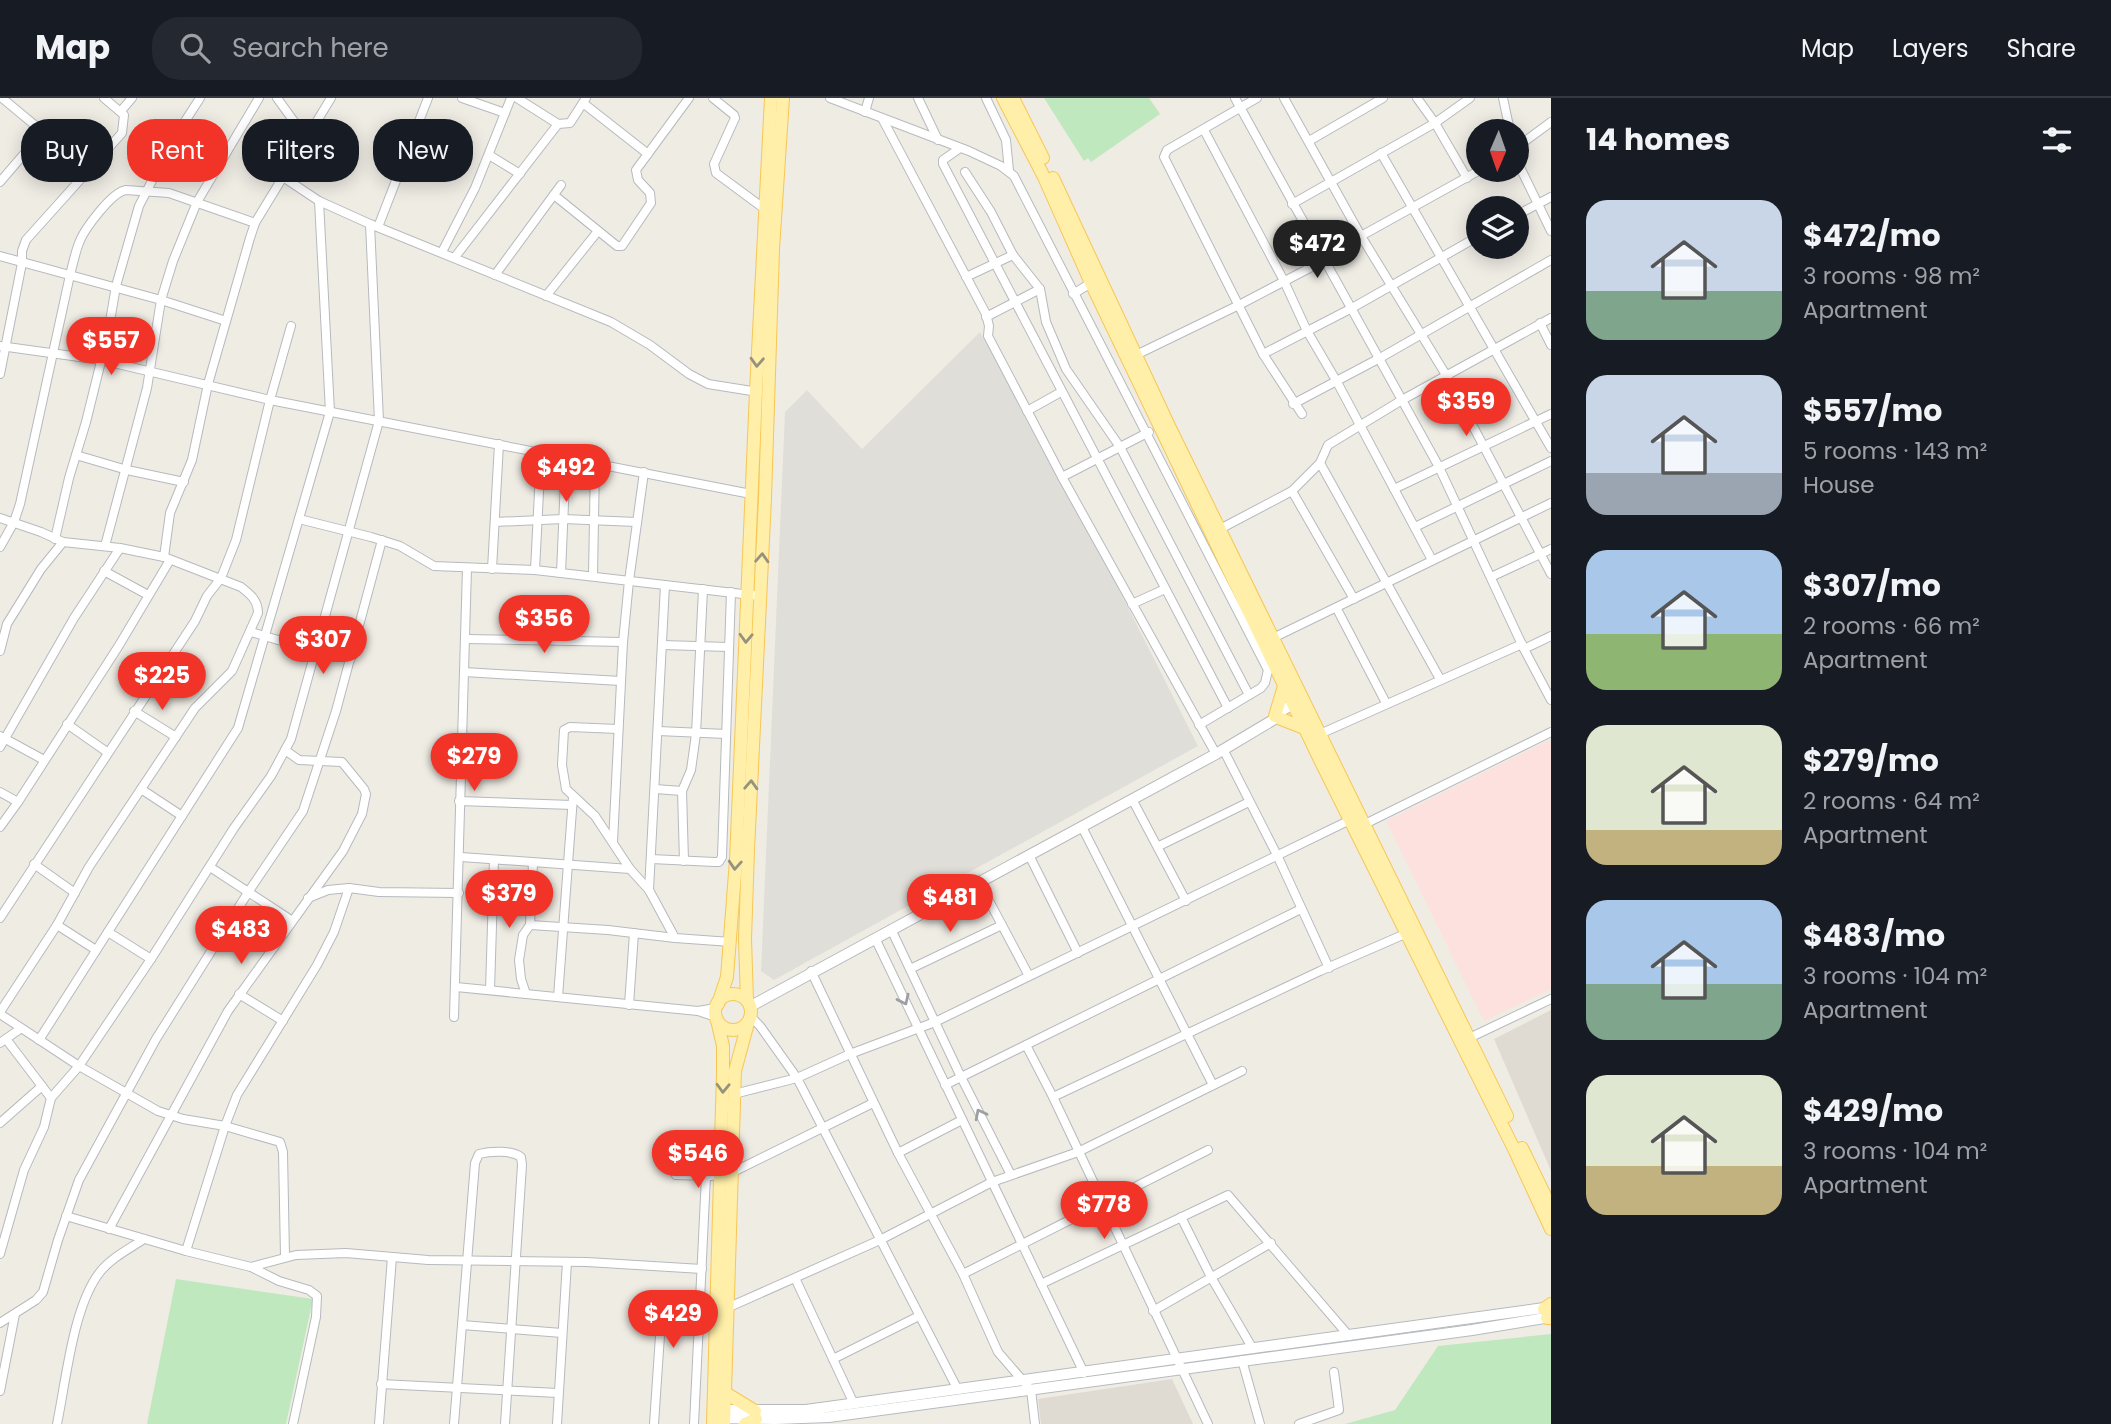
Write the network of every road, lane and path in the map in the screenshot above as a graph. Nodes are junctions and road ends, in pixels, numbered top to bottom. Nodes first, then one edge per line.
1 (2, 98) edge
2 (104, 98) edge
3 (132, 98) edge
4 (200, 98) edge
5 (259, 98) edge
6 (277, 98) edge
7 (331, 98) edge
8 (428, 98) edge
9 (462, 98) edge
10 (511, 98) edge
11 (517, 98) edge
12 (689, 98) edge
13 (713, 98) edge
14 (771, 98) edge
15 (782, 98) edge
16 (830, 98) edge
17 (869, 98) edge
18 (918, 98) edge
19 (986, 98) edge
20 (1003, 98) edge
21 (1013, 98) edge
22 (1235, 98) edge
23 (1257, 98) edge
24 (1284, 98) edge
25 (1383, 98) edge
26 (1416, 98) edge
27 (1470, 98) edge
28 (1503, 98) edge
29 (585, 101) edge
30 (1241, 109) junction
31 (121, 111) junction
32 (865, 112) junction
33 (505, 113) junction
34 (27, 119) edge
35 (292, 119) edge
36 (318, 119) edge
37 (883, 119) junction
38 (1507, 119) edge
39 (1551, 122) edge
40 (1435, 123) junction
41 (558, 124) junction
42 (1203, 130) junction
43 (1530, 137) edge
44 (938, 140) junction
45 (1309, 141) junction
46 (113, 143) edge
47 (960, 148) junction
48 (1381, 153) junction
49 (648, 154) junction
50 (489, 155) junction
51 (21, 157) edge
52 (1009, 171) junction
53 (965, 173) dead end
54 (520, 174) junction
55 (1466, 176) edge
56 (1466, 179) edge
57 (1331, 181) junction
58 (0, 182) edge
59 (78, 182) edge
60 (280, 182) edge
61 (290, 182) edge
62 (1528, 182) edge
63 (561, 185) dead end
64 (145, 192) junction
65 (554, 195) junction
66 (1551, 197) edge
67 (319, 201) junction
68 (197, 202) junction
69 (1539, 203) junction
70 (1293, 204) junction
71 (1413, 207) junction
72 (1529, 208) edge
73 (766, 209) junction
74 (256, 223) junction
75 (374, 225) junction
76 (598, 231) junction
77 (1551, 231) edge
78 (1361, 236) junction
79 (1466, 243) edge
80 (442, 251) junction
81 (0, 256) edge
82 (1013, 256) junction
83 (455, 257) junction
84 (1440, 257) junction
85 (1551, 260) edge
86 (1323, 261) junction
87 (22, 262) junction
88 (996, 263) junction
89 (70, 275) junction
90 (495, 275) junction
91 (966, 277) junction
92 (1284, 281) junction
93 (1091, 283) junction
94 (1392, 284) junction
95 (117, 286) junction
96 (1040, 289) junction
97 (1073, 294) junction
98 (546, 296) junction
99 (161, 300) junction
100 (1016, 302) junction
101 (1240, 306) junction
102 (1469, 306) junction
103 (1352, 308) junction
104 (986, 317) junction
105 (1551, 318) edge
106 (226, 321) junction
107 (1540, 323) junction
108 (291, 326) dead end
109 (1307, 331) junction
110 (1423, 334) junction
111 (1551, 345) edge
112 (2, 346) edge
113 (1495, 347) junction
114 (53, 352) junction
115 (1263, 354) junction
116 (1136, 355) junction
117 (1380, 358) junction
118 (101, 360) junction
119 (149, 370) junction
120 (0, 374) edge
121 (1446, 375) junction
122 (1337, 382) junction
123 (208, 384) junction
124 (1061, 392) junction
125 (762, 393) junction
126 (270, 400) junction
127 (1402, 400) junction
128 (1293, 404) junction
129 (1027, 411) junction
130 (330, 412) junction
131 (1302, 414) dead end
132 (1551, 414) edge
133 (379, 421) junction
134 (1536, 421) junction
135 (1360, 426) junction
136 (1160, 428) junction
137 (1147, 433) junction
138 (499, 444) junction
139 (1484, 446) junction
140 (1120, 447) junction
141 (1551, 448) edge
142 (541, 453) junction
143 (76, 455) junction
144 (566, 457) junction
145 (1097, 459) junction
146 (1551, 461) edge
147 (595, 463) junction
148 (1320, 463) junction
149 (1439, 467) junction
150 (127, 470) junction
151 (644, 472) junction
152 (1062, 477) junction
153 (184, 482) junction
154 (1504, 484) junction
155 (1394, 489) junction
156 (1292, 491) junction
157 (751, 494) junction
158 (1551, 503) edge
159 (1458, 506) junction
160 (1520, 517) junction
161 (0, 518) edge
162 (299, 519) junction
163 (564, 519) junction
164 (594, 519) junction
165 (538, 521) junction
166 (14, 522) junction
167 (495, 522) junction
168 (637, 522) junction
169 (1415, 527) junction
170 (1220, 529) junction
171 (350, 532) junction
172 (1474, 539) junction
173 (382, 540) junction
174 (59, 541) junction
175 (105, 546) junction
176 (0, 547) edge
177 (120, 548) junction
178 (1551, 549) edge
179 (1541, 553) junction
180 (167, 558) junction
181 (1432, 560) junction
182 (467, 568) junction
183 (492, 569) junction
184 (535, 570) junction
185 (104, 571) junction
186 (561, 573) junction
187 (1551, 574) edge
188 (593, 576) junction
189 (1491, 577) junction
190 (221, 578) junction
191 (629, 581) junction
192 (1384, 583) junction
193 (664, 585) junction
194 (704, 589) junction
195 (1165, 589) junction
196 (730, 592) junction
197 (754, 595) junction
198 (148, 596) junction
199 (1354, 599) junction
200 (1132, 604) junction
201 (1337, 609) junction
202 (251, 632) junction
203 (264, 636) junction
204 (1551, 636) edge
205 (1273, 638) junction
206 (465, 639) junction
207 (623, 642) junction
208 (662, 645) junction
209 (701, 646) junction
210 (1523, 646) junction
211 (729, 647) junction
212 (0, 651) edge
213 (315, 651) junction
214 (351, 658) junction
215 (1272, 669) junction
216 (464, 672) junction
217 (1440, 679) junction
218 (621, 681) junction
219 (1284, 686) junction
220 (1249, 695) junction
221 (1551, 700) edge
222 (1386, 703) junction
223 (1301, 707) junction
224 (1228, 708) junction
225 (134, 711) junction
226 (1277, 718) junction
227 (67, 724) junction
228 (1199, 725) junction
229 (1304, 728) junction
230 (618, 729) junction
231 (658, 731) junction
232 (1551, 732) edge
233 (696, 734) junction
234 (726, 734) junction
235 (1320, 734) junction
236 (2, 737) edge
237 (176, 737) junction
238 (0, 747) edge
239 (285, 750) junction
240 (107, 752) junction
241 (1220, 752) junction
242 (44, 760) junction
243 (321, 760) junction
244 (141, 789) junction
245 (655, 789) junction
246 (682, 791) junction
247 (0, 792) edge
248 (724, 796) junction
249 (739, 796) junction
250 (1132, 799) junction
251 (459, 800) junction
252 (573, 801) junction
253 (18, 802) junction
254 (1249, 802) junction
255 (182, 816) junction
256 (1350, 820) junction
257 (1365, 824) junction
258 (0, 827) edge
259 (1082, 827) junction
260 (613, 842) junction
261 (1159, 846) junction
262 (1029, 855) junction
263 (1277, 855) junction
264 (460, 857) junction
265 (651, 859) junction
266 (494, 860) junction
267 (684, 861) junction
268 (533, 863) junction
269 (34, 864) junction
270 (568, 866) junction
271 (210, 867) junction
272 (630, 869) junction
273 (979, 882) junction
274 (349, 888) junction
275 (649, 890) junction
276 (249, 891) junction
277 (75, 893) junction
278 (459, 893) junction
279 (306, 898) junction
280 (1186, 901) junction
281 (1301, 909) junction
282 (0, 918) edge
283 (291, 920) junction
284 (57, 925) junction
285 (530, 925) junction
286 (1002, 925) junction
287 (1132, 926) junction
288 (564, 927) junction
289 (891, 929) junction
290 (108, 932) junction
291 (634, 933) junction
292 (1405, 934) junction
293 (876, 937) junction
294 (675, 938) junction
295 (731, 942) junction
296 (96, 950) junction
297 (1078, 953) junction
298 (151, 960) junction
299 (1329, 968) junction
300 (910, 969) junction
301 (811, 971) junction
302 (1029, 976) junction
303 (1160, 979) junction
304 (456, 987) junction
305 (490, 990) junction
306 (239, 994) junction
307 (526, 994) junction
308 (558, 998) junction
309 (1551, 999) edge
310 (629, 1005) junction
311 (717, 1012) junction
312 (749, 1012) junction
313 (0, 1013) edge
314 (454, 1017) dead end
315 (283, 1021) junction
316 (935, 1022) junction
317 (917, 1028) junction
318 (20, 1029) junction
319 (1186, 1033) junction
320 (39, 1040) junction
321 (3, 1041) edge
322 (1464, 1041) junction
323 (1026, 1045) junction
324 (850, 1054) junction
325 (79, 1066) junction
326 (1242, 1071) dead end
327 (961, 1077) junction
328 (797, 1078) junction
329 (946, 1085) junction
330 (1213, 1085) junction
331 (42, 1086) junction
332 (126, 1093) junction
333 (734, 1094) junction
334 (1054, 1097) junction
335 (51, 1098) junction
336 (873, 1102) junction
337 (171, 1115) junction
338 (962, 1120) junction
339 (0, 1123) edge
340 (225, 1126) junction
341 (823, 1129) junction
342 (1208, 1150) dead end
343 (1078, 1152) junction
344 (898, 1153) junction
345 (676, 1175) dead end
346 (726, 1175) junction
347 (1011, 1175) junction
348 (706, 1176) junction
349 (992, 1182) junction
350 (1102, 1203) junction
351 (1548, 1209) edge
352 (931, 1213) junction
353 (66, 1216) junction
354 (1181, 1217) junction
355 (109, 1229) junction
356 (1551, 1229) edge
357 (144, 1239) junction
358 (880, 1240) junction
359 (1271, 1243) junction
360 (1022, 1245) junction
361 (1122, 1246) junction
362 (186, 1251) junction
363 (0, 1254) edge
364 (285, 1257) junction
365 (392, 1257) junction
366 (516, 1260) junction
367 (467, 1261) junction
368 (567, 1262) junction
369 (251, 1267) junction
370 (702, 1269) junction
371 (962, 1274) junction
372 (1211, 1277) junction
373 (794, 1278) junction
374 (1041, 1284) junction
375 (701, 1301) junction
376 (721, 1306) junction
377 (1153, 1311) junction
378 (1549, 1312) edge
379 (15, 1314) junction
380 (919, 1316) junction
381 (0, 1323) edge
382 (462, 1325) junction
383 (512, 1329) junction
384 (562, 1333) junction
385 (1349, 1336) junction
386 (1253, 1349) junction
387 (833, 1359) junction
388 (1242, 1360) junction
389 (1179, 1364) junction
390 (1334, 1372) dead end
391 (1084, 1373) junction
392 (381, 1384) junction
393 (1027, 1386) junction
394 (457, 1387) junction
395 (958, 1390) junction
396 (0, 1391) edge
397 (508, 1391) junction
398 (724, 1392) junction
399 (558, 1393) junction
400 (854, 1404) junction
401 (719, 1418) edge
402 (752, 1418) edge
403 (57, 1424) edge
404 (293, 1424) edge
405 (379, 1424) edge
406 (454, 1424) edge
407 (505, 1424) edge
408 (557, 1424) edge
409 (654, 1424) edge
410 (694, 1424) edge
411 (1035, 1424) edge
412 (1208, 1424) edge
413 (1260, 1424) edge
414 (1299, 1424) edge

1 - 34 street
2 - 31 street
3 - 31 street
4 - 64 street
5 - 68 street
6 - 35 street
7 - 36 street
8 - 75 street
9 - 33 street
10 - 33 street
11 - 41 street
12 - 49 street
13 - 73 street
14 - 73 main road
15 - 125 main road
16 - 32 street
17 - 32 street
18 - 44 street
19 - 52 street
20 - 93 main road
21 - 116 main road
22 - 30 street
23 - 30 street
24 - 45 street
25 - 45 street
26 - 40 street
27 - 40 street
28 - 38 street
29 - 41 street
29 - 49 street
30 - 42 street
30 - 70 street
31 - 46 street
32 - 37 street
33 - 50 street
37 - 44 street
37 - 91 street
39 - 43 street
40 - 48 street
40 - 55 street
41 - 54 street
42 - 92 street
42 - 101 street
44 - 47 street
45 - 57 street
47 - 52 street
47 - 88 street
48 - 57 street
48 - 71 street
49 - 76 street
50 - 54 street
50 - 80 street
51 - 58 street
52 - 97 street
53 - 82 street
54 - 83 street
56 - 71 street
57 - 70 street
57 - 78 street
59 - 87 street
60 - 74 street
61 - 67 street
62 - 69 street
63 - 65 street
64 - 68 street
64 - 89 street
64 - 95 street
65 - 76 street
65 - 90 street
66 - 69 street
67 - 75 street
67 - 130 street
68 - 74 street
68 - 99 street
69 - 72 street
69 - 77 street
70 - 86 street
71 - 78 street
71 - 84 street
73 -> 125 main road
74 - 106 street
75 - 80 street
75 - 133 street
76 - 98 street
78 - 86 street
78 - 94 street
79 - 84 street
80 - 83 street
81 - 87 street
82 - 88 street
82 - 96 street
83 - 90 street
84 - 94 street
84 - 102 street
85 - 102 street
86 - 92 street
86 - 103 street
87 - 89 street
87 - 112 street
88 - 91 street
88 - 100 street
89 - 95 street
89 - 114 street
90 - 98 street
91 - 104 street
92 - 101 street
92 - 109 street
93 - 97 street
93 - 136 main road
94 - 103 street
94 - 110 street
95 - 99 street
95 - 118 street
96 - 100 street
96 - 140 street
97 - 137 street
98 - 125 street
99 - 106 street
99 - 119 street
100 - 104 street
100 - 124 street
101 - 115 street
101 - 116 street
102 - 110 street
102 - 113 street
103 - 109 street
103 - 117 street
104 - 129 street
105 - 107 street
106 - 123 street
107 - 111 street
107 - 113 street
108 - 126 street
109 - 115 street
109 - 122 street
110 - 117 street
110 - 121 street
112 - 114 street
112 - 120 street
113 - 121 street
113 - 134 street
114 - 118 street
114 - 166 street
115 - 128 street
116 - 170 main road
117 - 122 street
117 - 127 street
118 - 119 street
118 - 143 street
119 - 123 street
119 - 150 street
121 - 127 street
121 - 139 street
122 - 128 street
122 - 135 street
123 - 126 street
123 - 153 street
124 - 129 street
124 - 145 street
125 - 157 main road
197 -> 125 main road
126 - 130 street
126 - 190 street
127 - 135 street
127 - 149 street
128 - 131 street
129 - 152 street
130 - 133 street
130 - 162 street
132 - 134 street
133 - 138 street
133 - 171 street
134 - 139 street
134 - 141 street
135 - 148 street
135 - 155 street
136 - 137 street
136 - 215 main road
137 - 140 street
137 - 215 street
138 - 142 street
138 - 167 street
139 - 149 street
139 - 154 street
140 - 145 street
140 - 220 street
142 - 144 street
142 - 165 street
143 - 150 street
143 - 174 street
144 - 147 street
144 - 163 street
145 - 152 street
145 - 195 street
146 - 154 street
147 - 151 street
147 - 164 street
148 - 156 street
148 - 192 street
149 - 155 street
149 - 159 street
150 - 153 street
150 - 175 street
151 - 157 street
151 - 168 street
152 - 200 street
153 - 180 street
154 - 159 street
154 - 160 street
155 - 169 street
156 - 170 street
156 - 199 street
157 - 197 main road
158 - 160 street
159 - 169 street
159 - 172 street
160 - 172 street
160 - 179 street
161 - 166 street
162 - 171 street
162 - 203 street
163 - 164 street
163 - 165 street
163 - 186 street
164 - 168 street
164 - 188 street
165 - 167 street
165 - 184 street
166 - 174 street
166 - 176 street
167 - 183 street
168 - 191 street
169 - 181 street
170 - 205 main road
171 - 173 street
171 - 213 street
172 - 181 street
172 - 189 street
173 - 182 street
173 - 214 street
174 - 175 street
174 - 212 street
175 - 177 street
177 - 180 street
177 - 185 street
178 - 179 street
179 - 187 street
179 - 189 street
180 - 190 street
180 - 198 street
181 - 192 street
182 - 183 street
182 - 206 street
183 - 184 street
184 - 186 street
185 - 198 street
185 - 236 street
186 - 188 street
188 - 191 street
189 - 210 street
190 - 202 street
190 - 225 street
191 - 193 street
191 - 207 street
192 - 199 street
192 - 217 street
193 - 194 street
193 - 208 street
194 - 196 street
194 - 209 street
195 - 200 street
195 - 224 street
196 - 197 street
196 - 211 street
197 -> 249 main road
312 -> 197 main road
198 - 227 street
199 - 201 street
200 - 228 street
201 - 205 street
201 - 222 street
202 - 203 street
202 - 237 street
203 - 213 street
203 - 255 street
204 - 210 street
205 - 223 main road
206 - 207 street
206 - 216 street
207 - 218 street
208 - 209 street
208 - 231 street
209 - 211 street
209 - 233 street
210 - 217 street
210 - 221 street
211 - 234 street
213 - 214 street
213 - 239 street
214 - 243 street
215 - 219 main road
215 - 220 street
216 - 218 street
216 - 251 street
217 - 222 street
218 - 230 street
219 - 223 main road
219 - 226 main road
220 - 224 street
222 - 235 street
223 - 226 street
223 - 229 main road
223 - 235 main road
224 - 228 street
225 - 237 street
225 - 240 street
226 - 229 main road
226 - 241 street
227 - 240 street
227 - 242 street
228 - 241 street
229 - 256 main road
230 - 252 street
230 - 260 street
231 - 233 street
231 - 245 street
232 - 257 street
233 - 234 street
233 - 246 street
234 - 248 street
235 - 257 main road
236 - 238 street
236 - 242 street
237 - 244 street
239 - 243 street
239 - 271 street
240 - 269 street
241 - 250 street
241 - 254 street
242 - 253 street
243 - 276 street
243 - 279 street
244 - 255 street
244 - 277 street
245 - 246 street
245 - 265 street
246 - 267 street
247 - 253 street
248 - 249 street
248 - 267 street
249 -> 295 main road
250 - 259 street
250 - 261 street
251 - 252 street
251 - 264 street
252 - 260 street
252 - 270 street
253 - 258 street
254 - 261 street
254 - 263 street
255 - 290 street
256 - 263 street
256 - 292 main road
257 - 322 main road
259 - 262 street
259 - 287 street
260 - 272 street
261 - 280 street
262 - 273 street
262 - 297 street
263 - 280 street
263 - 281 street
264 - 266 street
264 - 278 street
265 - 267 street
265 - 275 street
266 - 268 street
266 - 305 street
268 - 270 street
268 - 285 street
269 - 277 street
269 - 282 street
270 - 272 street
270 - 288 street
271 - 276 street
271 - 298 street
272 - 275 street
273 - 286 street
273 - 289 street
274 - 278 street
274 - 279 street
274 - 315 street
275 - 294 street
276 - 283 street
276 - 332 street
277 - 284 street
278 - 304 street
279 - 283 street
280 - 287 street
281 - 299 street
281 - 303 street
283 - 306 street
284 - 296 street
284 - 313 street
285 - 288 street
285 - 307 street
286 - 300 street
286 - 302 street
287 - 297 street
287 - 303 street
288 - 291 street
288 - 308 street
289 - 293 street
289 - 300 street
290 - 296 street
290 - 298 street
291 - 294 street
291 - 310 street
292 - 299 street
292 - 322 main road
293 - 301 street
293 -> 317 street
294 - 295 street
295 - 311 main road
296 - 320 street
297 - 302 street
298 - 325 street
299 - 319 street
300 - 316 street
301 - 312 street
301 - 324 street
302 - 316 street
303 - 319 street
303 - 323 street
304 - 305 street
304 - 314 street
305 - 307 street
306 - 315 street
306 - 337 street
307 - 308 street
308 - 310 street
309 - 322 street
310 - 311 street
311 - 312 main road
311 - 312 main road
311 -> 346 main road
312 - 328 street
312 - 333 main road
313 - 318 street
315 - 340 street
316 - 317 street
316 - 327 street
317 - 324 street
317 - 329 street
318 - 320 street
318 - 321 street
319 - 330 street
319 - 334 street
320 - 325 street
321 - 331 street
322 - 351 main road
323 - 327 street
323 - 334 street
324 - 328 street
324 - 336 street
325 - 332 street
325 - 335 street
326 - 330 street
327 - 329 street
347 -> 327 street
328 - 333 street
328 - 341 street
329 - 338 street
330 - 343 street
331 - 335 street
331 - 339 street
332 - 337 street
332 - 353 street
333 - 346 main road
334 - 343 street
335 - 363 street
336 - 341 street
336 - 344 street
337 - 340 street
337 - 355 street
338 - 344 street
338 - 349 street
340 - 362 street
340 - 364 street
341 - 346 street
341 - 358 street
342 - 350 street
343 - 347 street
343 - 350 street
344 - 352 street
345 - 348 street
346 - 348 street
346 - 376 main road
347 - 349 street
348 - 370 street
349 - 352 street
349 - 360 street
350 - 360 street
350 - 361 street
351 - 356 main road
352 - 358 street
352 - 371 street
353 - 355 street
353 - 379 street
354 - 359 street
354 - 361 street
354 - 372 street
355 - 357 street
357 - 362 street
357 - 403 street
358 - 373 street
358 - 380 street
359 - 372 street
359 - 385 street
360 - 371 street
360 - 374 street
361 - 374 street
361 - 377 street
362 - 369 street
364 - 365 street
364 - 369 street
365 - 367 street
365 - 392 street
366 - 367 street
366 - 367 street
366 - 368 street
366 - 383 street
367 - 382 street
368 - 370 street
368 - 384 street
369 - 404 street
370 - 375 street
371 - 393 street
372 - 377 street
372 - 386 street
373 - 376 street
373 - 387 street
374 - 391 street
375 - 376 street
375 - 409 street
375 - 410 street
376 - 398 main road
376 - 401 main road
377 - 389 street
378 - 385 street
378 - 388 street
379 - 381 street
379 - 396 street
380 - 387 street
380 - 395 street
382 - 383 street
382 - 394 street
383 - 384 street
383 - 397 street
384 - 399 street
385 - 386 street
386 - 389 street
387 - 400 street
388 - 389 street
388 - 413 street
389 - 391 street
389 - 393 street
389 - 412 street
390 - 414 street
391 - 393 street
392 - 394 street
392 - 405 street
393 - 395 street
393 - 402 street
393 - 411 street
394 - 397 street
394 - 406 street
395 - 400 street
397 - 399 street
397 - 407 street
398 - 401 main road
398 - 402 main road
399 - 408 street
400 - 402 street
401 - 402 street

